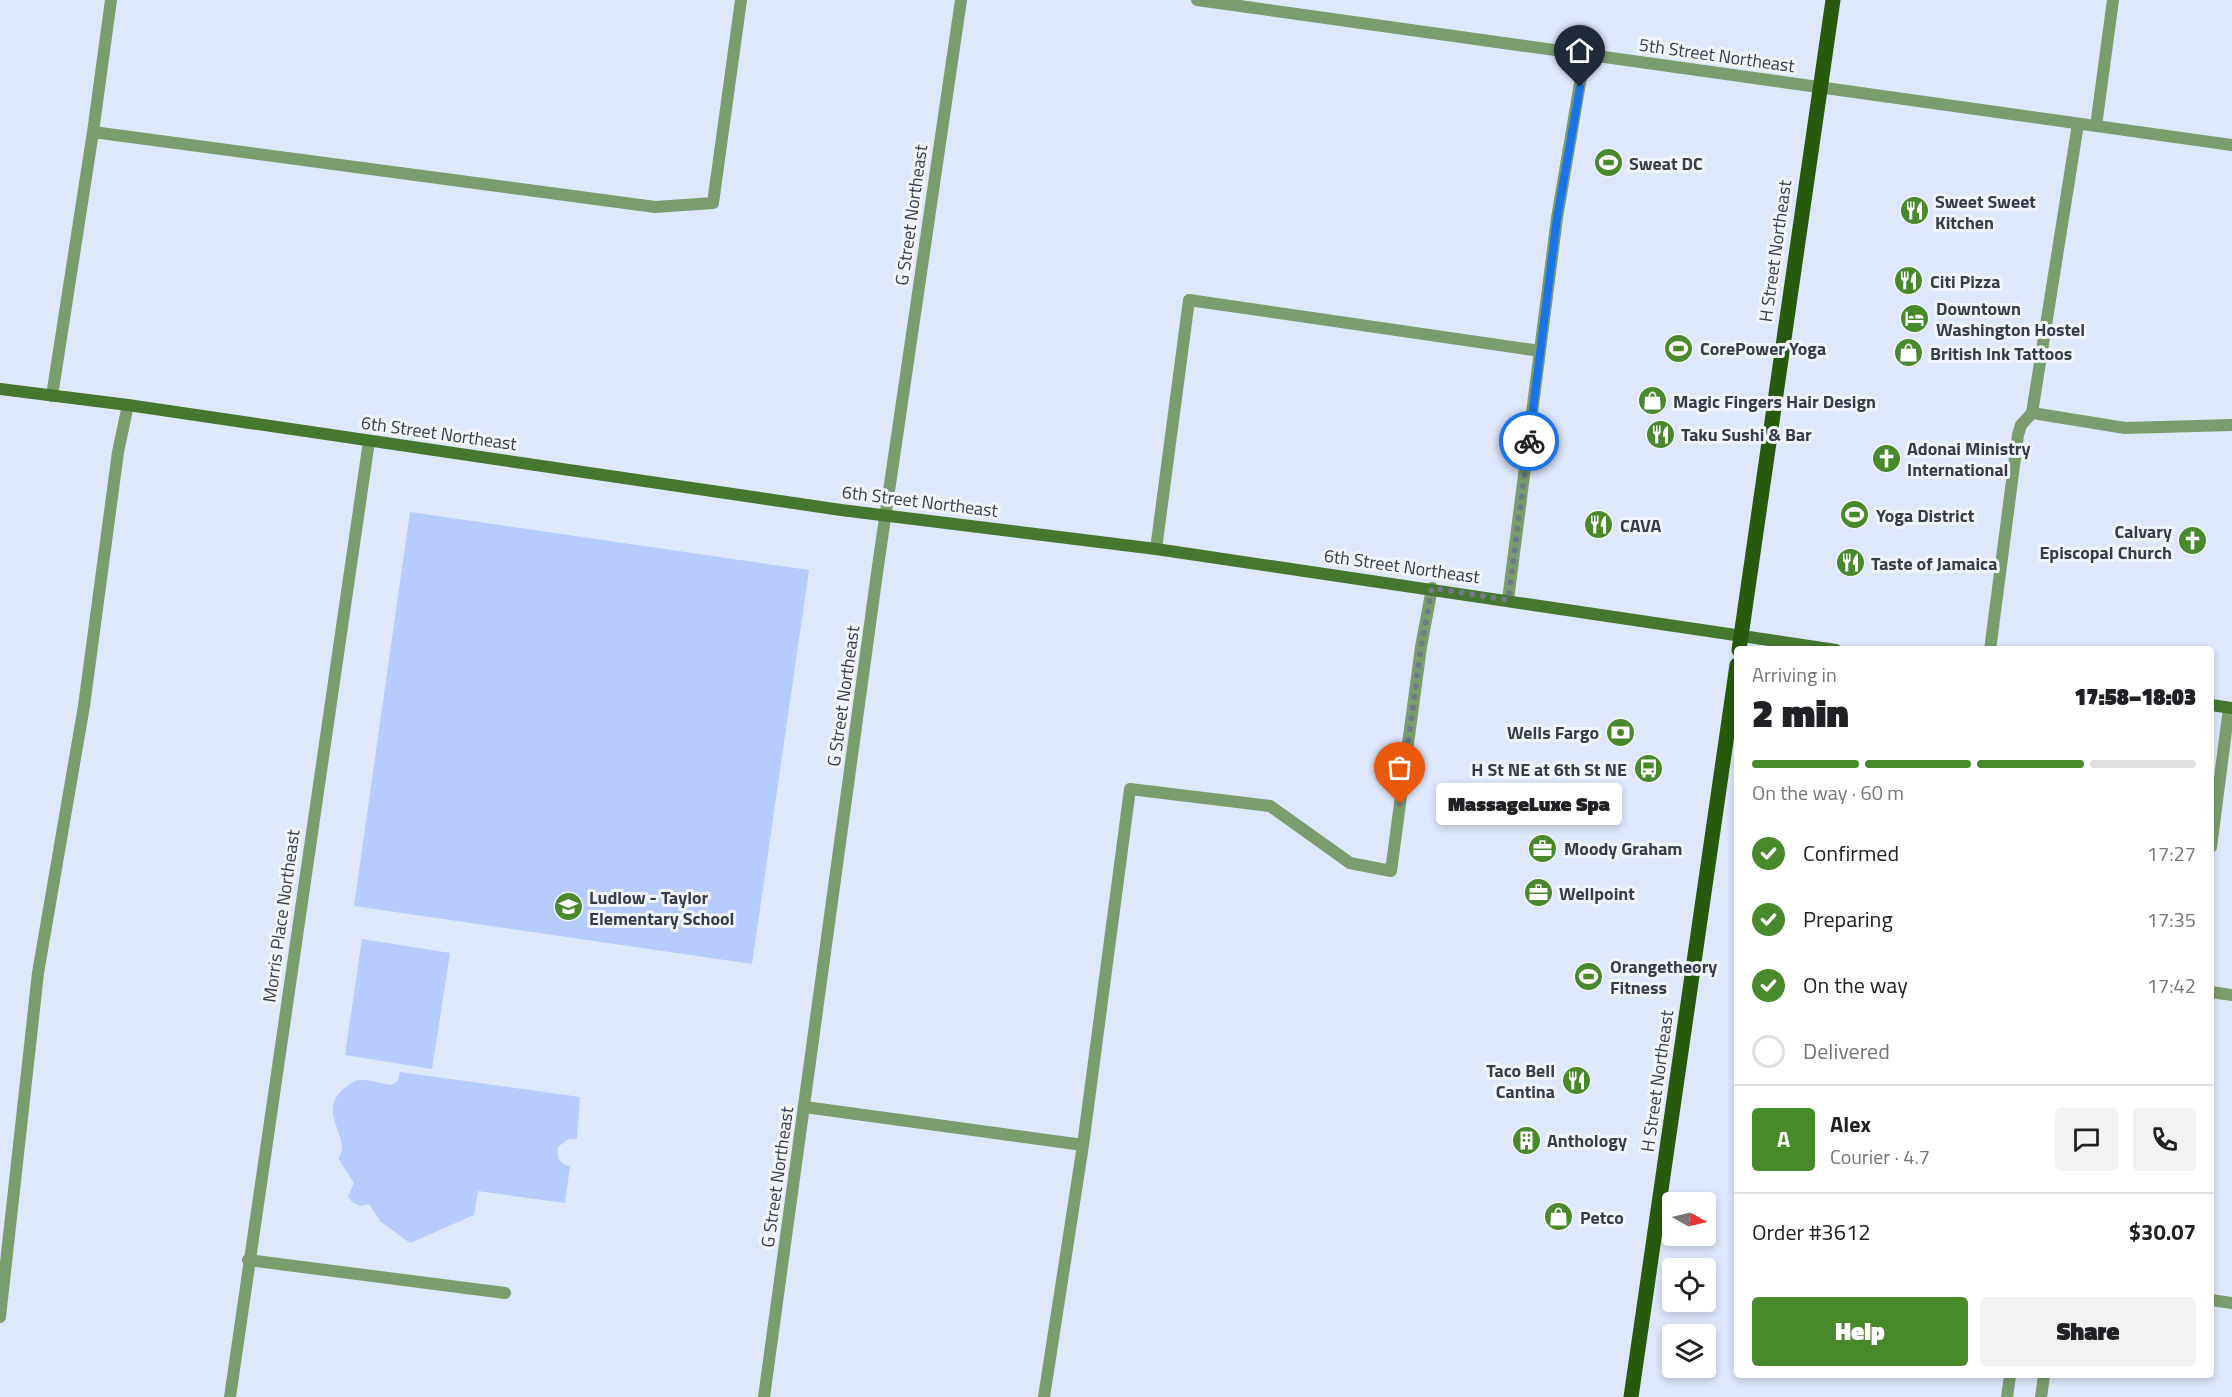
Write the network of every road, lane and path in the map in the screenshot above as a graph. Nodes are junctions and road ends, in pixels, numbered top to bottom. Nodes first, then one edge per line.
1 (111, 0) edge
2 (741, 0) edge
3 (961, 0) edge
4 (1197, 0) edge
5 (1833, 0) edge
6 (2113, 0) edge
7 (1584, 54) junction
8 (1819, 88) junction
9 (2078, 124) junction
10 (2096, 126) junction
11 (93, 132) junction
12 (2232, 146) edge
13 (1540, 351) junction
14 (0, 388) edge
15 (52, 396) junction
16 (128, 405) junction
17 (2032, 413) junction
18 (2232, 425) edge
19 (369, 441) junction
20 (886, 515) junction
21 (1156, 549) junction
22 (1432, 588) junction
23 (1508, 600) junction
24 (1740, 643) edge
25 (1781, 646) edge
26 (1991, 646) edge
27 (1734, 686) edge
28 (2214, 705) edge
29 (2230, 708) edge
30 (2214, 825) edge
31 (2214, 992) edge
32 (2232, 995) edge
33 (805, 1107) junction
34 (1083, 1145) junction
35 (248, 1260) junction
36 (505, 1293) dead end
37 (2214, 1300) edge
38 (2232, 1303) edge
39 (0, 1317) edge
40 (2010, 1378) edge
41 (2044, 1378) edge
42 (230, 1397) edge
43 (764, 1397) edge
44 (1044, 1397) edge
45 (1631, 1397) edge
46 (2007, 1397) edge
47 (2041, 1397) edge

1 - 11 street
2 - 11 street
3 - 20 street, G Street Northeast
4 - 7 street, 5th Street Northeast
5 - 8 main road, H Street Northeast
6 - 10 street
7 - 8 street, 5th Street Northeast
7 - 13 street
8 - 9 street, 5th Street Northeast
8 - 24 main road, H Street Northeast
9 - 10 street, 5th Street Northeast
9 - 17 street
10 - 12 street, 5th Street Northeast
11 - 15 street
13 - 21 street
13 - 23 street
14 - 15 street, 6th Street Northeast
15 - 16 street, 6th Street Northeast
16 - 19 street, 6th Street Northeast
16 - 39 street
17 - 18 street
17 - 26 street
19 - 20 street, 6th Street Northeast
19 - 35 street, Morris Place Northeast
20 - 21 street, 6th Street Northeast
20 - 33 street, G Street Northeast
21 - 22 street, 6th Street Northeast
22 - 23 street, 6th Street Northeast
22 - 34 street
23 - 24 street, 6th Street Northeast
24 - 25 street, 6th Street Northeast
27 - 45 main road, H Street Northeast
28 - 29 street
29 - 30 street
31 - 32 street
33 - 34 street
33 - 43 street, G Street Northeast
34 - 44 street
35 - 36 street
35 - 42 street, Morris Place Northeast
37 - 38 street
40 - 46 street
41 - 47 street

